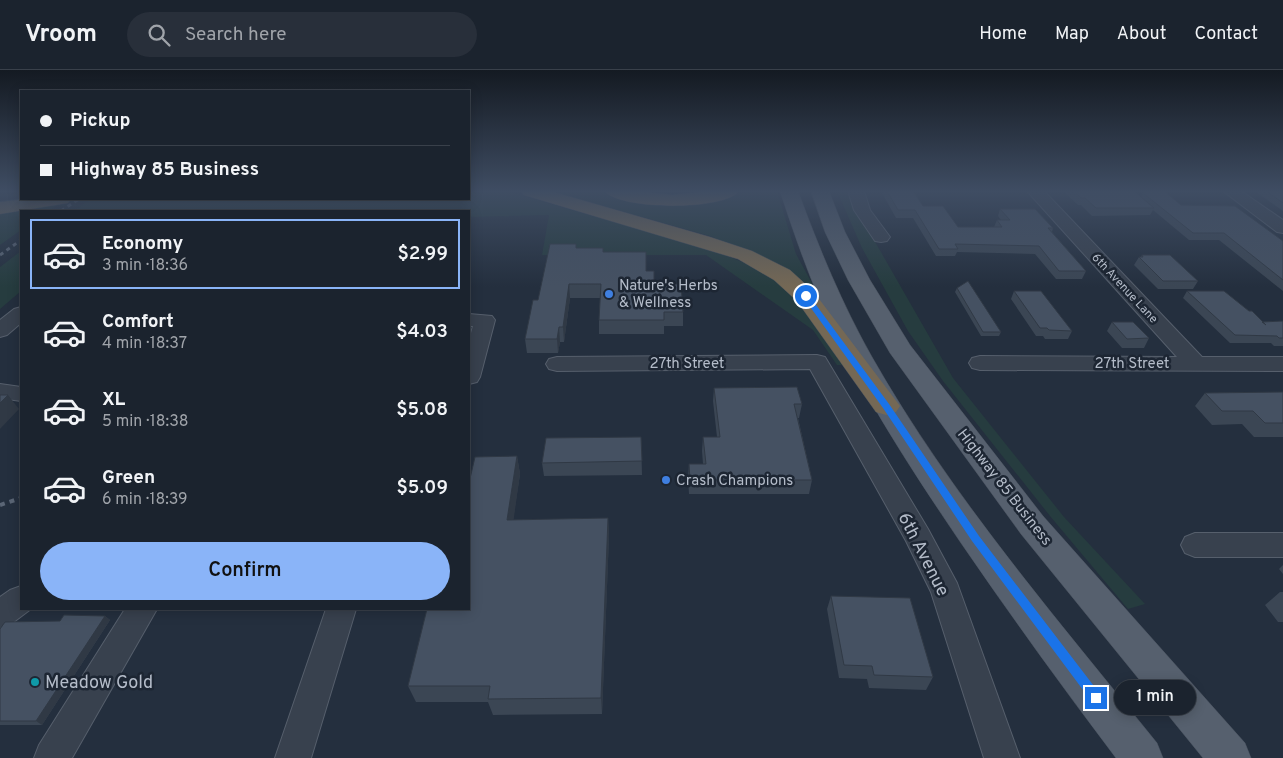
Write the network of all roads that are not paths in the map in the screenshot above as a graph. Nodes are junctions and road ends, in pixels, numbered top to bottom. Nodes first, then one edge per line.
1 (643, 223) edge
2 (798, 223) edge
3 (833, 223) edge
4 (870, 223) edge
5 (1065, 223) edge
6 (881, 237) dead end
7 (20, 314) edge
8 (470, 320) edge
9 (0, 331) edge
10 (818, 362) joint
11 (980, 363) dead end
12 (1195, 363) junction
13 (557, 364) dead end
14 (1283, 364) edge
15 (470, 374) edge
16 (0, 391) edge
17 (20, 394) edge
18 (886, 406) junction
19 (1283, 545) edge
20 (1195, 546) dead end
21 (20, 600) edge
22 (141, 610) edge
23 (341, 610) edge
24 (0, 614) edge
25 (52, 758) edge
26 (292, 758) edge
27 (1002, 758) edge
28 (1142, 758) edge
29 (1230, 758) edge

1 - 18 highway
2 - 18 main road
3 - 29 main road, Highway 85 Business
4 - 6 street
5 - 12 street, 6th Avenue Lane
7 - 9 street
8 - 15 street
10 - 13 street, 27th Street
10 - 27 street, 6th Avenue
11 - 12 street, 27th Street
12 - 14 street, 27th Street
16 - 17 street
18 - 28 main road
19 - 20 street
21 - 24 street
22 - 25 street
23 - 26 street

